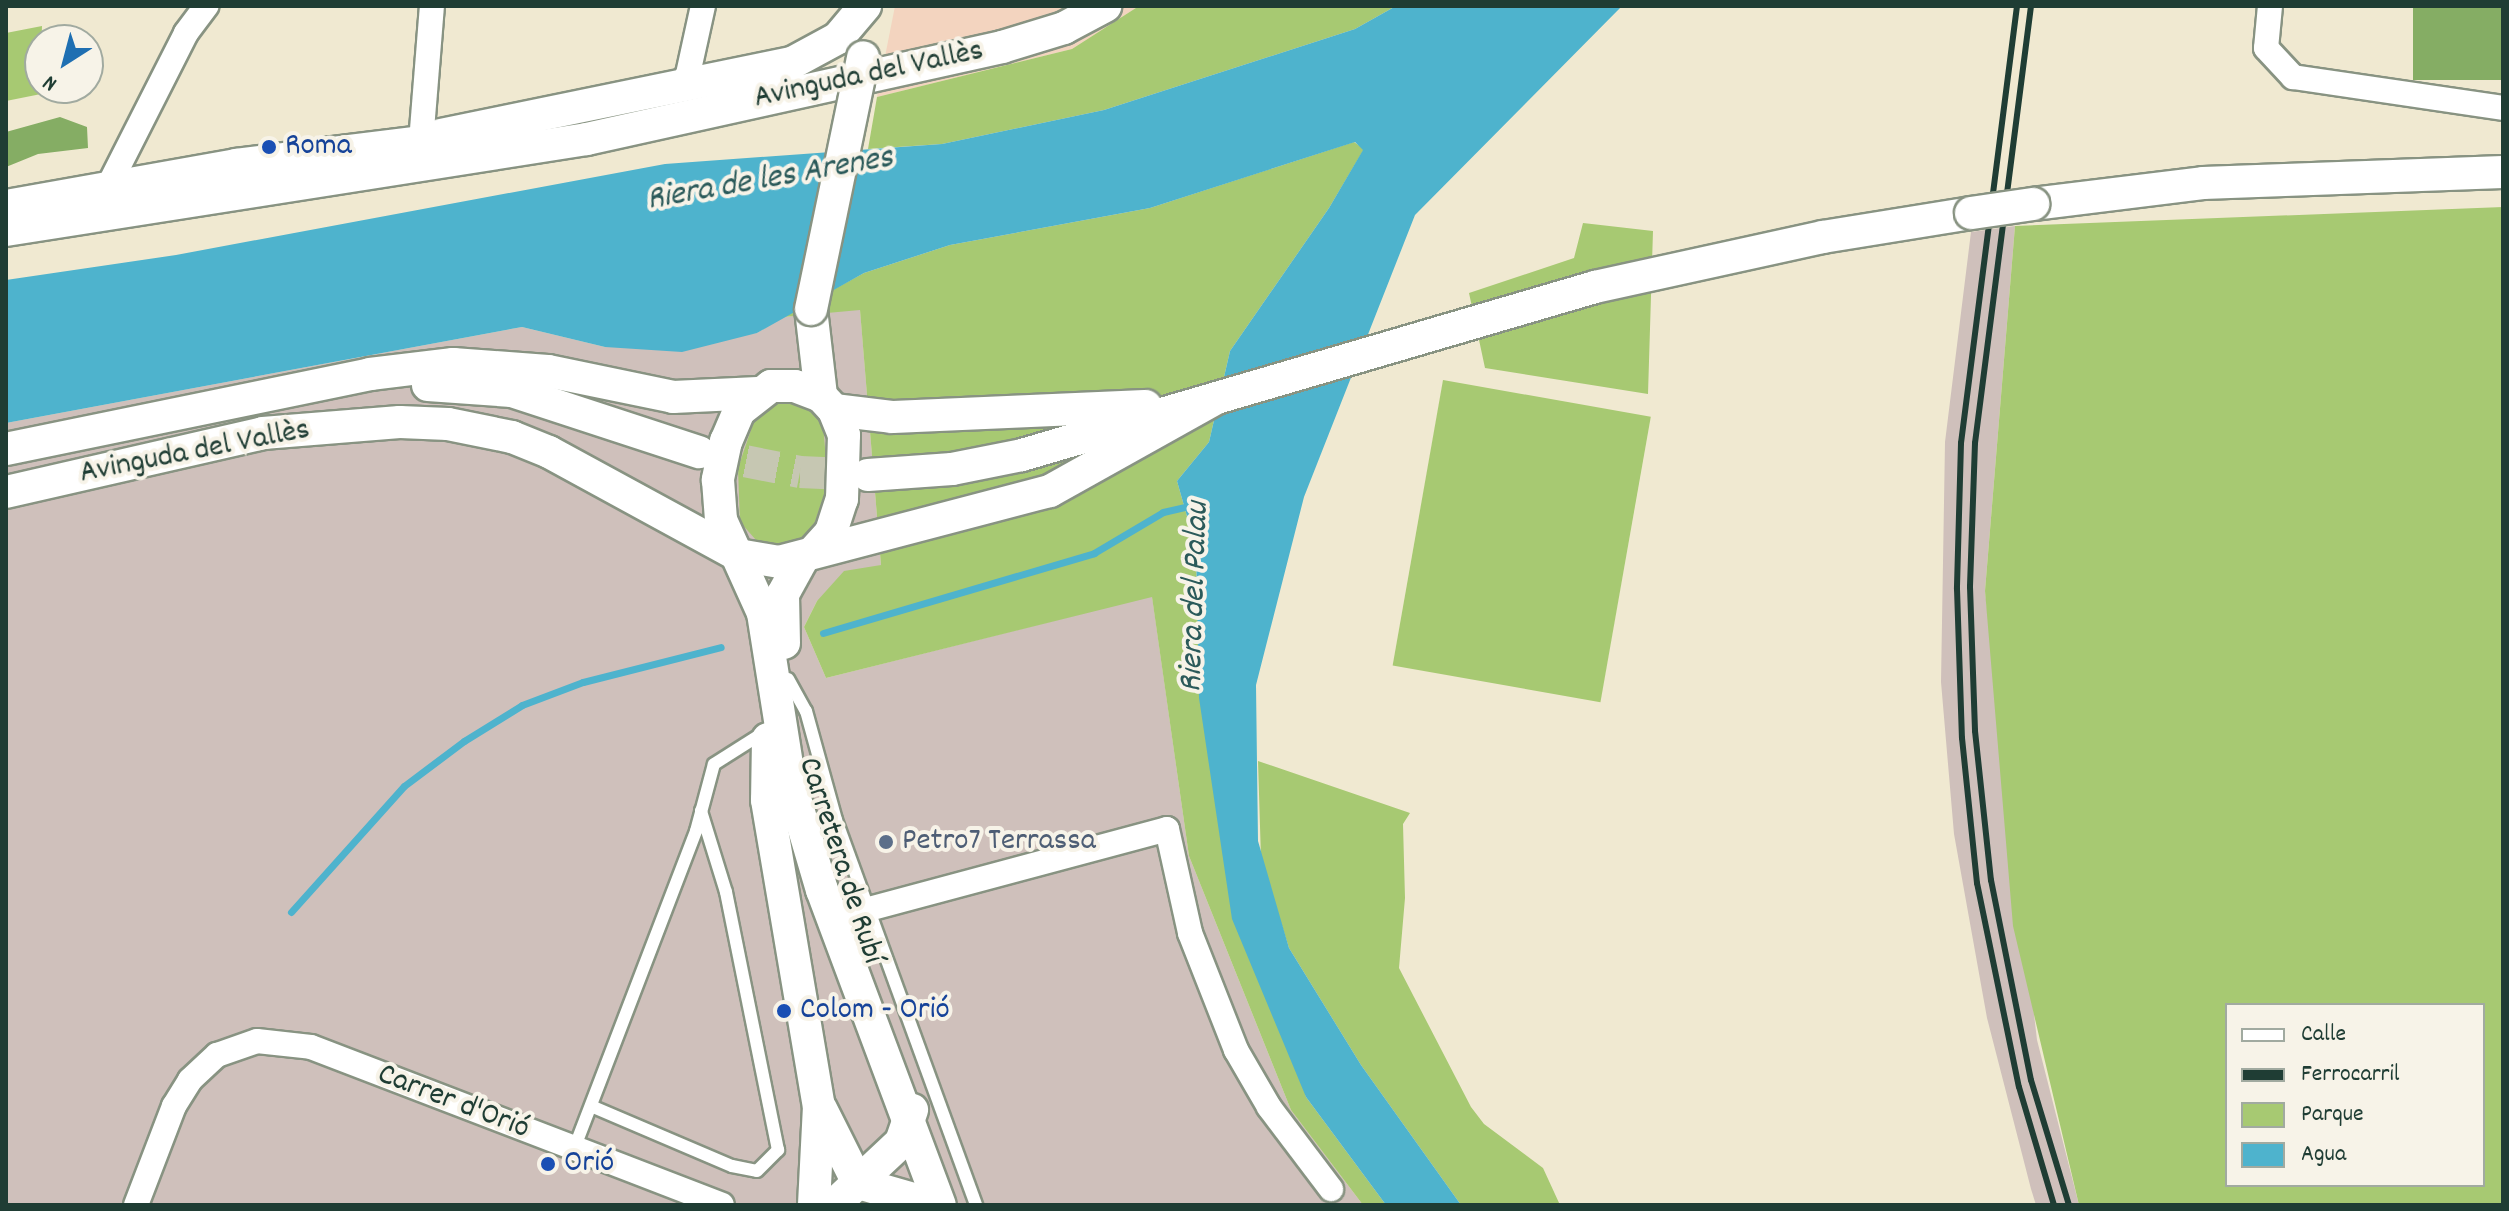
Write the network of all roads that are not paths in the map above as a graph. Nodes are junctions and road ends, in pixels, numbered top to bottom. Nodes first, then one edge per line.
1 (206, 6) edge
2 (432, 6) edge
3 (703, 6) edge
4 (865, 6) edge
5 (874, 6) edge
6 (1105, 6) edge
7 (2270, 6) edge
8 (679, 89) junction
9 (2503, 108) edge
10 (627, 126) junction
11 (421, 142) junction
12 (2503, 172) edge
13 (109, 185) junction
14 (6, 206) edge
15 (64, 220) junction
16 (6, 230) edge
17 (811, 309) junction
18 (764, 390) junction
19 (1213, 400) junction
20 (246, 403) junction
21 (828, 403) junction
22 (1112, 432) junction
23 (263, 433) junction
24 (661, 440) junction
25 (6, 449) edge
26 (699, 452) tunnel mouth
27 (868, 475) tunnel mouth
28 (6, 492) edge
29 (743, 553) junction
30 (809, 553) junction
31 (780, 680) junction
32 (768, 730) junction
33 (701, 811) junction
34 (860, 910) junction
35 (883, 995) junction
36 (591, 1106) junction
37 (819, 1106) junction
38 (910, 1123) junction
39 (574, 1149) junction
40 (858, 1183) junction
41 (1331, 1189) dead end
42 (136, 1205) edge
43 (722, 1205) edge
44 (814, 1205) edge
45 (834, 1205) edge
46 (934, 1205) edge
47 (940, 1205) edge
48 (962, 1205) edge
49 (976, 1205) edge

1 - 13 street
2 - 11 street
3 - 8 street
4 - 8 main road, Avinguda del Vallès
5 - 17 main road, bridge
6 - 10 main road, Avinguda del Vallès
7 - 9 street
8 - 11 main road, Avinguda del Vallès
10 - 11 main road, Avinguda del Vallès
10 - 15 main road, Avinguda del Vallès
11 - 13 main road, Avinguda del Vallès
12 - 19 main road, bridge
13 - 14 main road, Avinguda del Vallès
13 - 15 main road
15 - 16 main road, Avinguda del Vallès
17 - 18 main road
17 - 21 main road
18 - 20 main road, Avinguda del Vallès
18 - 21 main road
18 - 29 main road
19 - 22 main road
19 - 22 main road
20 - 24 main road
20 - 25 main road, Avinguda del Vallès
21 - 22 main road
21 - 30 main road
22 - 27 main road
22 - 30 main road
23 - 24 main road
23 - 28 main road, Avinguda del Vallès
23 - 29 main road, Avinguda del Vallès
24 - 26 main road
29 - 30 main road
29 - 31 main road, Carretera de Rubí
30 - 31 main road, Carretera de Rubí
31 - 32 main road
31 - 34 main road, Carretera de Rubí
31 - 38 main road, Carretera de Rubí
32 - 33 lane
32 - 37 main road
33 - 36 lane
33 - 36 lane
34 - 35 main road, Carretera de Rubí
34 - 41 street
34 - 49 lane
35 - 38 main road
35 - 48 main road, Carretera de Rubí
36 - 39 lane
37 - 40 main road
37 - 44 main road
38 - 40 main road
38 - 47 main road, Carretera de Rubí
39 - 42 street, Carrer d'Orió
39 - 43 street, Carrer d'Orió
40 - 45 main road
40 - 46 main road

